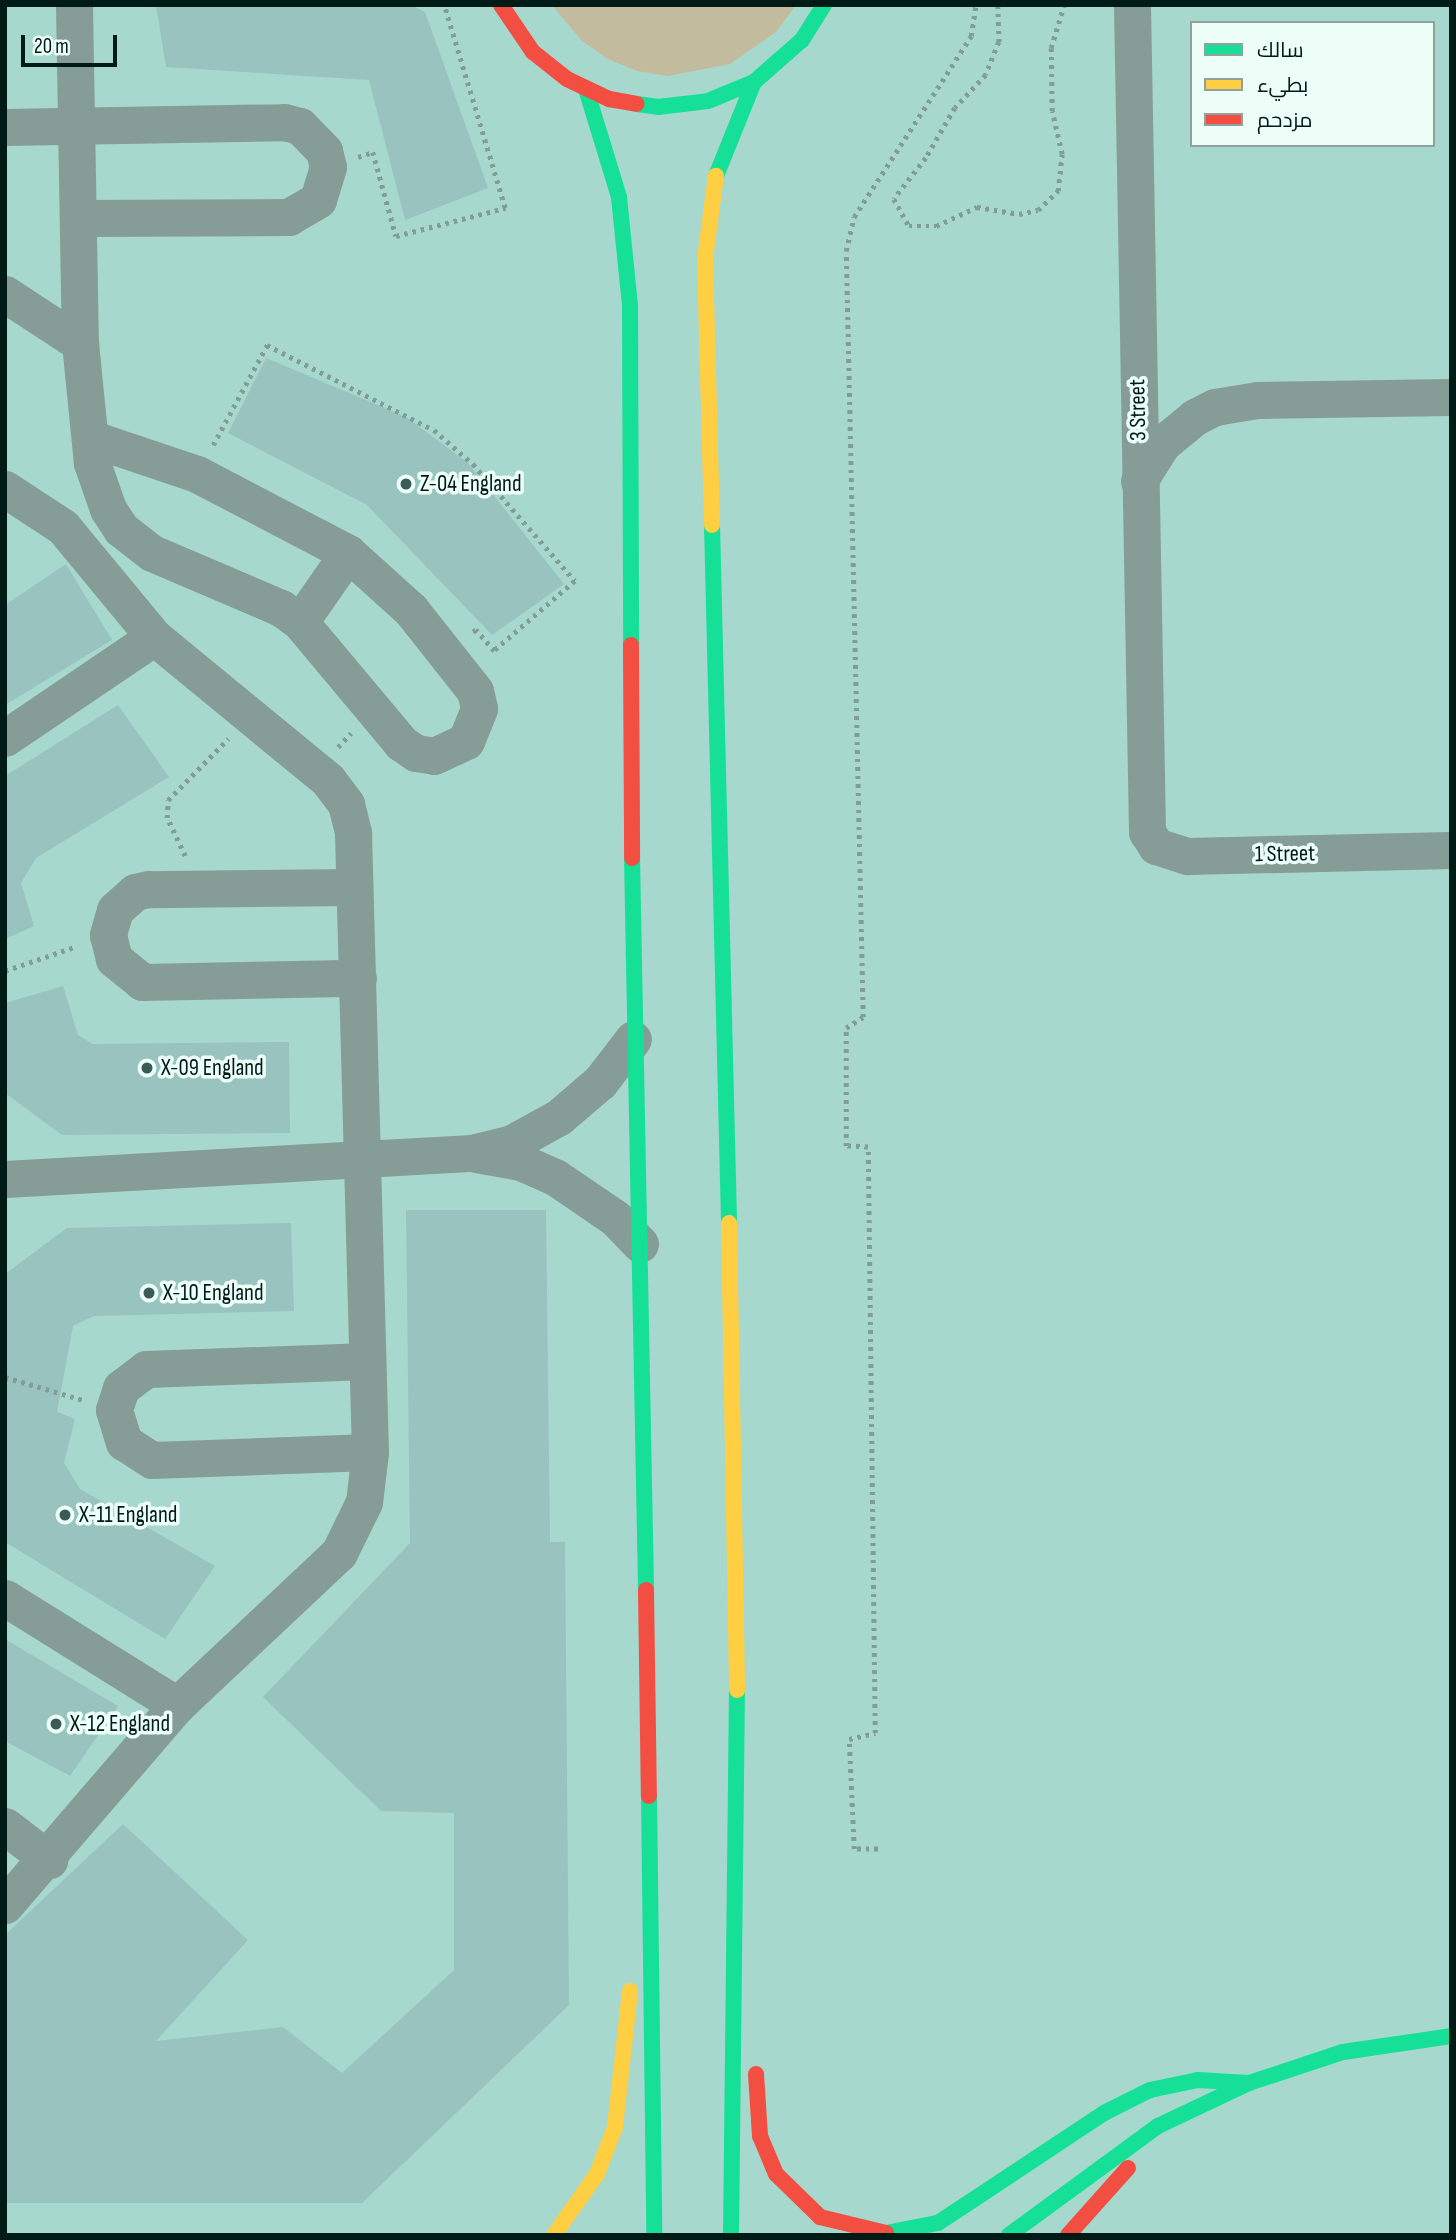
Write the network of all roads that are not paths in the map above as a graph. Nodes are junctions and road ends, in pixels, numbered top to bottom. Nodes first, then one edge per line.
1 (74, 5) edge
2 (500, 5) edge
3 (824, 5) edge
4 (1132, 5) edge
5 (754, 82) junction
6 (586, 89) junction
7 (76, 126) junction
8 (5, 127) edge
9 (78, 218) junction
10 (5, 294) edge
11 (80, 344) junction
12 (1451, 397) edge
13 (90, 438) junction
14 (1139, 481) junction
15 (10, 499) edge
16 (348, 553) junction
17 (300, 622) junction
18 (154, 637) junction
19 (5, 738) edge
20 (1144, 815) joint
21 (1451, 850) edge
22 (354, 887) junction
23 (358, 978) junction
24 (634, 1039) junction
25 (472, 1153) junction
26 (362, 1159) junction
27 (5, 1179) edge
28 (640, 1244) junction
29 (367, 1361) junction
30 (370, 1452) junction
31 (5, 1598) edge
32 (177, 1705) junction
33 (5, 1826) edge
34 (651, 1847) junction
35 (49, 1860) junction
36 (732, 1892) junction
37 (5, 1905) edge
38 (752, 1999) dead end
39 (1451, 2036) edge
40 (756, 2053) dead end
41 (1249, 2082) junction
42 (1158, 2126) junction
43 (554, 2235) edge
44 (654, 2235) edge
45 (731, 2235) edge
46 (1009, 2235) edge
47 (1068, 2235) edge

1 - 7 street
2 - 6 street
3 - 5 street
4 - 14 street, 3 Street
5 - 6 street
5 - 36 street
6 - 24 street
7 - 8 street
7 - 9 street
7 - 9 street
9 - 11 street
10 - 11 street
11 - 13 street
12 - 14 street
13 - 16 street
13 - 17 street
14 - 20 street, 3 Street
15 - 18 street
16 - 17 street
16 - 17 street
18 - 19 street
18 - 22 street
20 - 21 street, 1 Street
22 - 23 street
22 - 23 street
23 - 26 street
24 - 25 street
24 - 28 street
25 - 26 street
25 - 28 street
26 - 27 street
26 - 29 street
28 - 34 street
29 - 30 street
29 - 30 street
30 - 32 street
31 - 32 street
32 - 35 street
33 - 35 street
34 - 43 street
34 - 44 street
35 - 37 street
36 - 38 street
36 - 45 street
39 - 41 street
40 - 41 street
41 - 42 street
42 - 46 street
42 - 47 street

